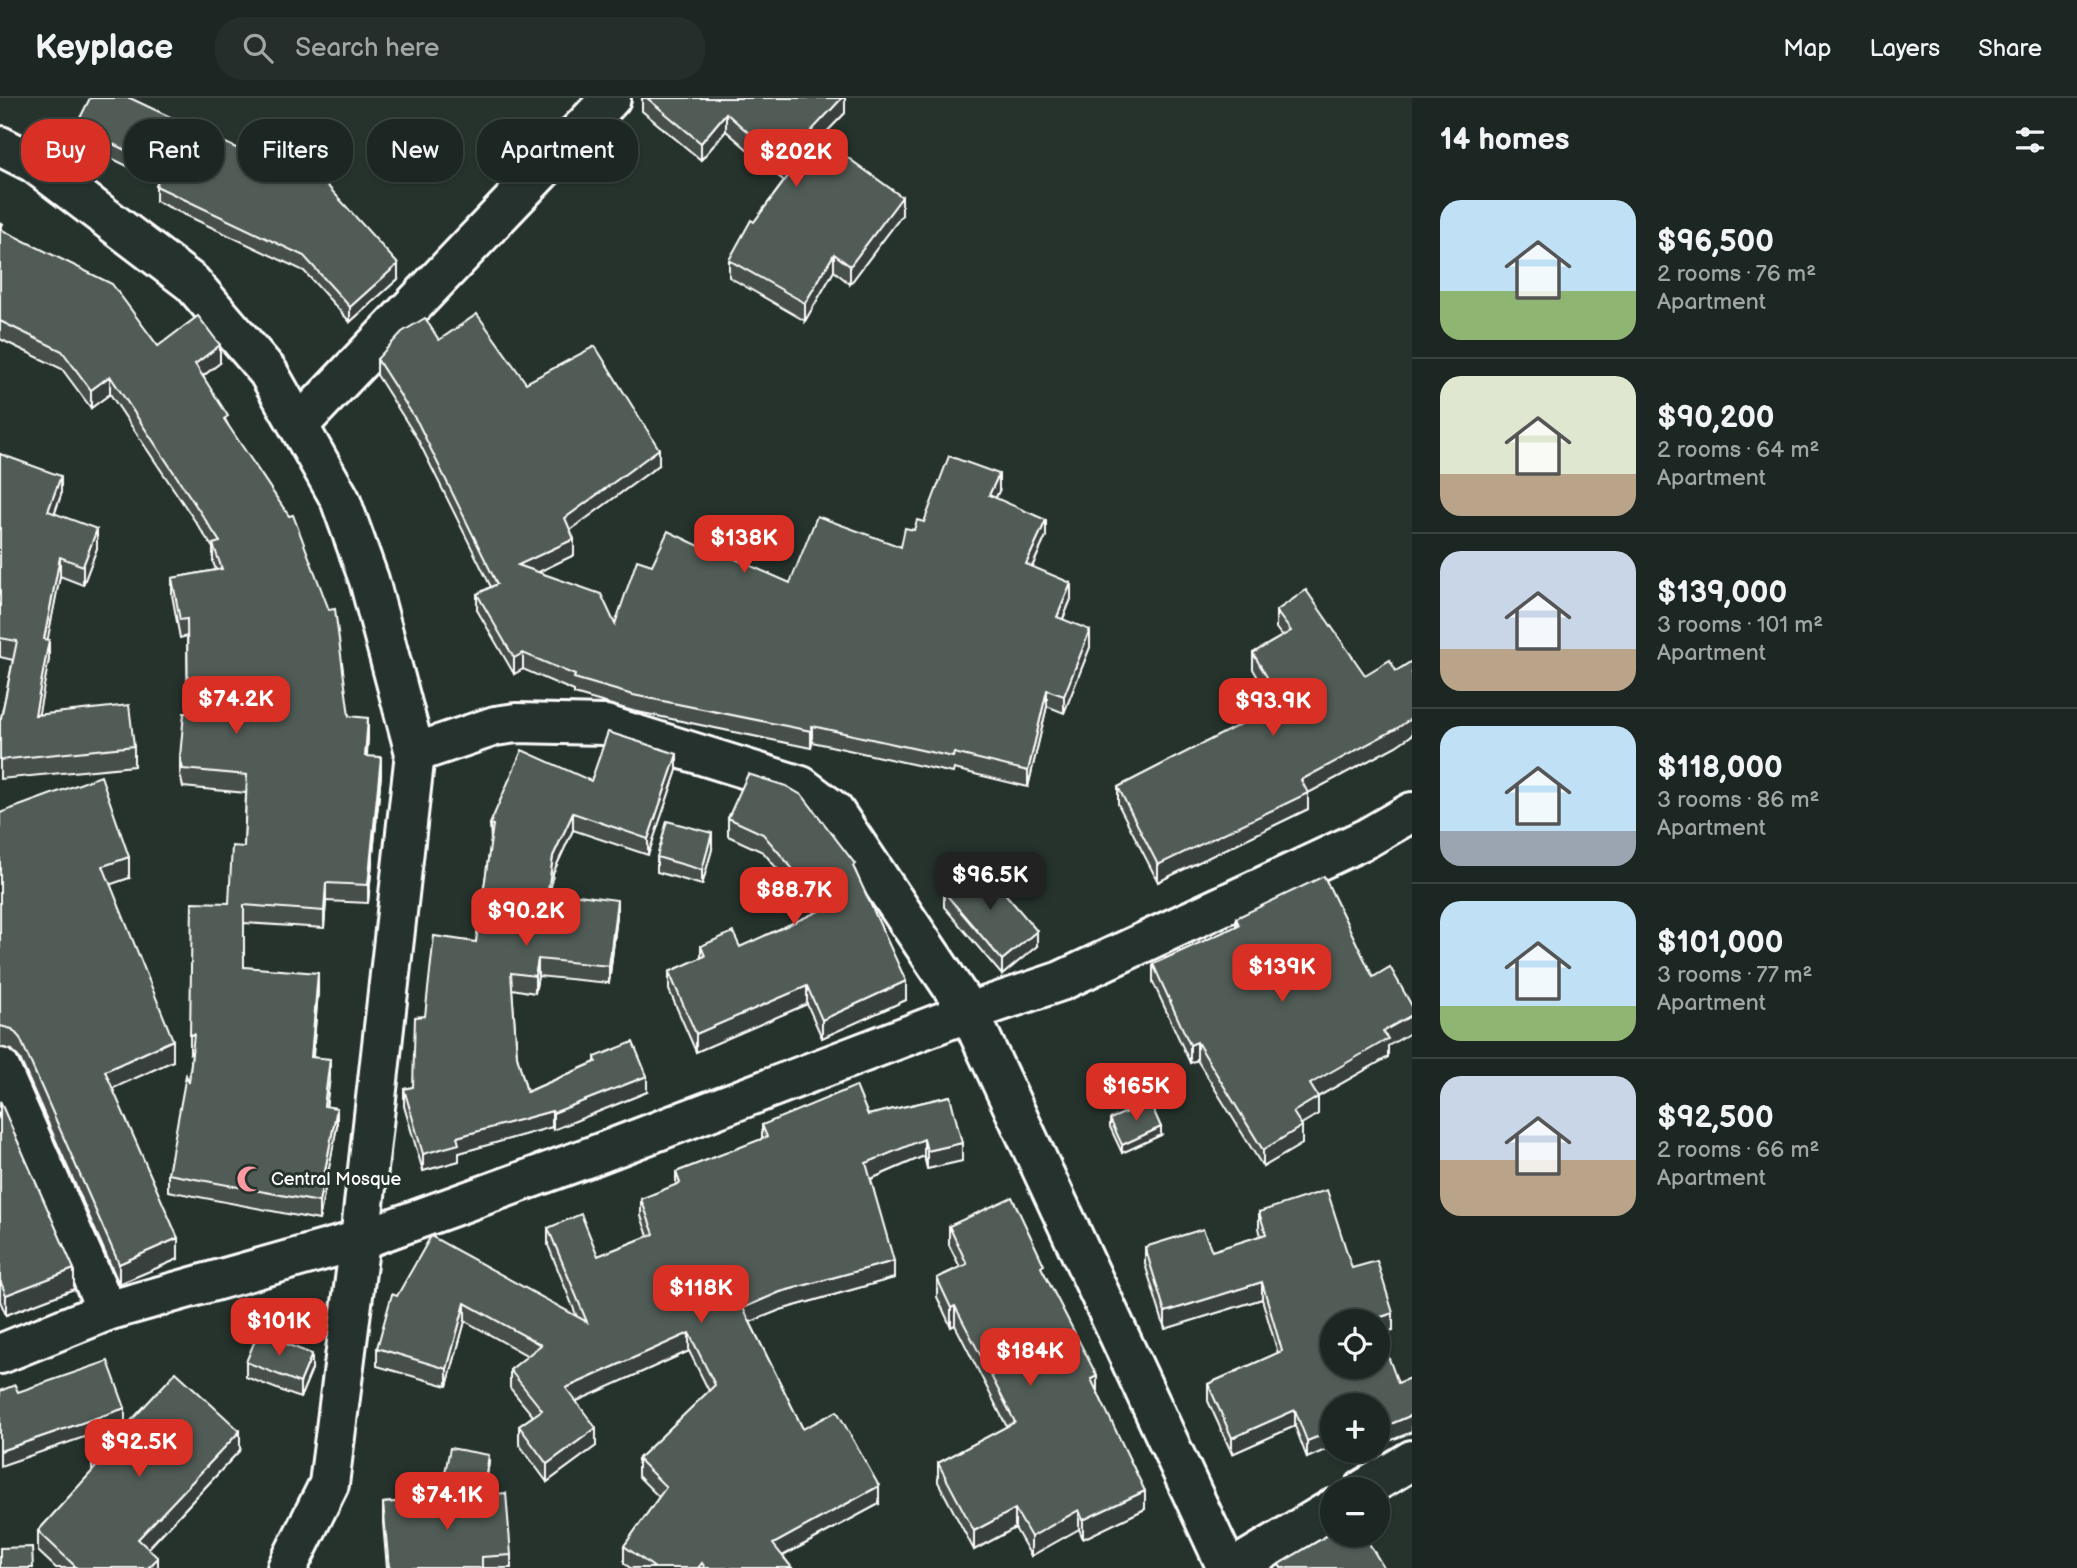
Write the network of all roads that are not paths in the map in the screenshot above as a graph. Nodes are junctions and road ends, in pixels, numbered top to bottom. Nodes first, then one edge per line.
1 (611, 98) edge
2 (0, 146) edge
3 (299, 425) junction
4 (415, 753) junction
5 (1412, 812) edge
6 (969, 1012) junction
7 (0, 1068) edge
8 (360, 1240) junction
9 (107, 1311) junction
10 (0, 1353) edge
11 (1412, 1460) edge
12 (1384, 1477) edge
13 (1320, 1516) edge
14 (287, 1568) edge
15 (1227, 1568) edge
16 (1234, 1568) edge

1 - 3 street
2 - 3 street
3 - 4 street
4 - 6 street
4 - 8 street
5 - 6 street
6 - 8 street
6 - 15 street
7 - 9 street
8 - 9 street
8 - 14 street
9 - 10 street
11 - 12 street
13 - 16 street

